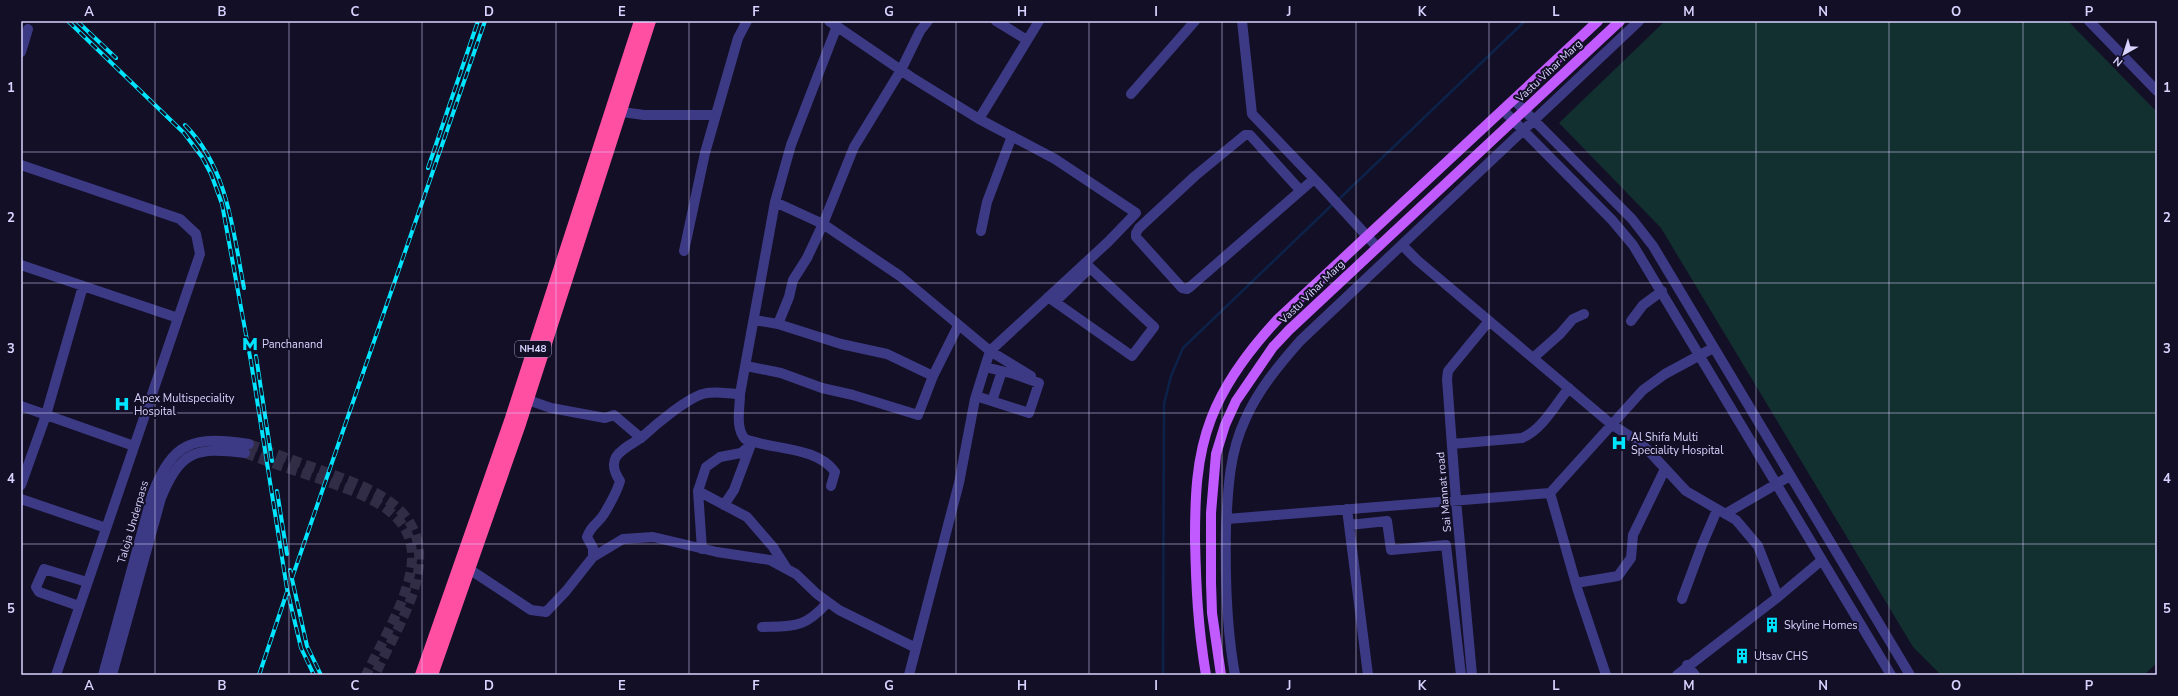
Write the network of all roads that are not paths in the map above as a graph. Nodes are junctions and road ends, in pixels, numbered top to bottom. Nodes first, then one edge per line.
1 (640, 21) edge
2 (650, 21) edge
3 (747, 21) edge
4 (928, 21) edge
5 (996, 21) edge
6 (1039, 21) edge
7 (1195, 21) edge
8 (1242, 21) edge
9 (1598, 21) edge
10 (1620, 21) edge
11 (1640, 21) edge
12 (2089, 21) edge
13 (833, 23) edge
14 (28, 29) dead end
15 (1027, 40) junction
16 (21, 52) edge
17 (901, 70) junction
18 (2157, 91) edge
19 (1131, 94) dead end
20 (1514, 100) junction
21 (1503, 110) junction
22 (1524, 110) junction
23 (622, 112) junction
24 (716, 115) junction
25 (979, 119) junction
26 (1534, 120) junction
27 (1513, 121) junction
28 (1523, 131) junction
29 (1012, 136) junction
30 (21, 165) edge
31 (1314, 179) junction
32 (1300, 190) junction
33 (775, 202) junction
34 (823, 224) junction
35 (981, 232) dead end
36 (1366, 236) junction
37 (1402, 246) junction
38 (1376, 247) junction
39 (684, 251) dead end
40 (21, 265) edge
41 (1087, 266) junction
42 (83, 286) junction
43 (1662, 291) junction
44 (1051, 300) junction
45 (1584, 314) dead end
46 (178, 318) junction
47 (756, 320) junction
48 (1489, 321) junction
49 (1631, 321) dead end
50 (778, 324) junction
51 (958, 326) junction
52 (1713, 348) junction
53 (990, 351) junction
54 (1699, 354) junction
55 (1532, 358) junction
56 (746, 366) junction
57 (985, 367) junction
58 (1002, 371) junction
59 (933, 376) junction
60 (1030, 376) dead end
61 (1569, 388) junction
62 (740, 394) junction
63 (1741, 395) junction
64 (976, 396) junction
65 (528, 400) junction
66 (992, 401) junction
67 (1728, 401) junction
68 (21, 406) edge
69 (46, 415) junction
70 (1612, 424) junction
71 (641, 438) junction
72 (752, 444) junction
73 (1452, 444) junction
74 (134, 446) junction
75 (1665, 468) junction
76 (1790, 476) junction
77 (1776, 483) junction
78 (21, 485) edge
79 (831, 486) dead end
80 (698, 491) junction
81 (1550, 493) junction
82 (21, 499) edge
83 (1456, 500) junction
84 (724, 505) junction
85 (1347, 509) junction
86 (1721, 512) junction
87 (1227, 519) junction
88 (1349, 525) junction
89 (106, 528) junction
90 (702, 549) junction
91 (593, 557) junction
92 (1822, 560) junction
93 (469, 569) junction
94 (787, 569) junction
95 (87, 582) junction
96 (1576, 583) junction
97 (1778, 598) junction
98 (1682, 599) dead end
99 (828, 602) junction
100 (79, 606) junction
101 (1868, 608) junction
102 (1855, 615) junction
103 (762, 627) dead end
104 (916, 648) junction
105 (1687, 665) junction
106 (56, 675) edge
107 (103, 675) edge
108 (112, 675) edge
109 (421, 675) edge
110 (432, 675) edge
111 (909, 675) edge
112 (1206, 675) edge
113 (1221, 675) edge
114 (1235, 675) edge
115 (1368, 675) edge
116 (1461, 675) edge
117 (1472, 675) edge
118 (1606, 675) edge
119 (1677, 675) edge
120 (1695, 675) edge
121 (1891, 675) edge
122 (1910, 675) edge

1 - 109 highway, NH48
2 - 23 highway, NH48
3 - 24 street
4 - 17 street
5 - 15 street
6 - 15 street
7 - 19 street
8 - 31 street
9 - 20 main road
10 - 22 main road, Vastu Vihar Marg
11 - 26 street
12 - 18 street
13 - 17 street
13 - 33 street
14 - 16 street
15 - 25 street
17 - 25 street
17 - 34 street
20 - 21 main road
20 - 22 street
21 - 27 street
21 - 36 main road
22 - 26 street
22 - 27 main road, Vastu Vihar Marg
23 - 24 street
23 - 65 highway, NH48
24 - 39 street
25 - 29 street
26 - 28 street
26 - 52 street
27 - 28 street
27 - 38 main road, Vastu Vihar Marg
28 - 37 street
28 - 43 street
29 - 35 street
29 - 41 street
30 - 46 street
31 - 32 street
31 - 36 street
32 - 32 street
33 - 34 street
33 - 47 street
34 - 50 street
34 - 51 street
36 - 38 street
36 - 112 main road
37 - 48 street
37 - 87 street
38 - 113 main road, Vastu Vihar Marg
40 - 42 street
41 - 44 street
41 - 44 street
42 - 46 street
42 - 69 street
43 - 49 street
43 - 54 street
44 - 53 street
45 - 55 street
46 - 74 street
47 - 50 street
47 - 56 street
48 - 55 street
48 - 73 street, Sai Mannat road
50 - 59 street
51 - 53 street
51 - 59 street
52 - 54 street
52 - 63 street
53 - 57 street
53 - 60 street
54 - 67 street
54 - 70 street
55 - 61 street
56 - 59 street
56 - 62 street
57 - 58 street
57 - 64 street
58 - 66 street
58 - 66 street
61 - 70 street
61 - 73 street
62 - 71 street
62 - 72 street
63 - 67 street
63 - 76 street
64 - 66 street
64 - 104 street
65 - 71 street
65 - 93 highway, NH48
67 - 77 street
68 - 69 street
69 - 74 street
69 - 78 street
70 - 75 street
70 - 81 street
71 - 91 street
72 - 79 street
72 - 80 street
72 - 84 street
73 - 83 street, Sai Mannat road
74 - 89 street
75 - 86 street
75 - 96 street
76 - 77 street
76 - 101 street
77 - 86 street
77 - 92 street
80 - 84 street
80 - 90 street
81 - 83 street
81 - 96 street
82 - 89 street
83 - 85 street
83 - 117 street, Sai Mannat road
84 - 94 street
85 - 87 street
85 - 88 street
86 - 97 street
86 - 98 street
87 - 114 street
88 - 115 street
88 - 116 street
89 - 95 street
90 - 91 street
90 - 94 street
91 - 93 street
92 - 97 street
92 - 102 street
93 - 110 highway, NH48
94 - 99 street
95 - 100 street
95 - 100 street
96 - 118 street
97 - 105 street
99 - 103 street
99 - 104 street
100 - 106 street
101 - 102 street
101 - 122 street
102 - 121 street
104 - 111 street
105 - 119 street
105 - 120 street
107 - 108 street, Taloja Underpass

